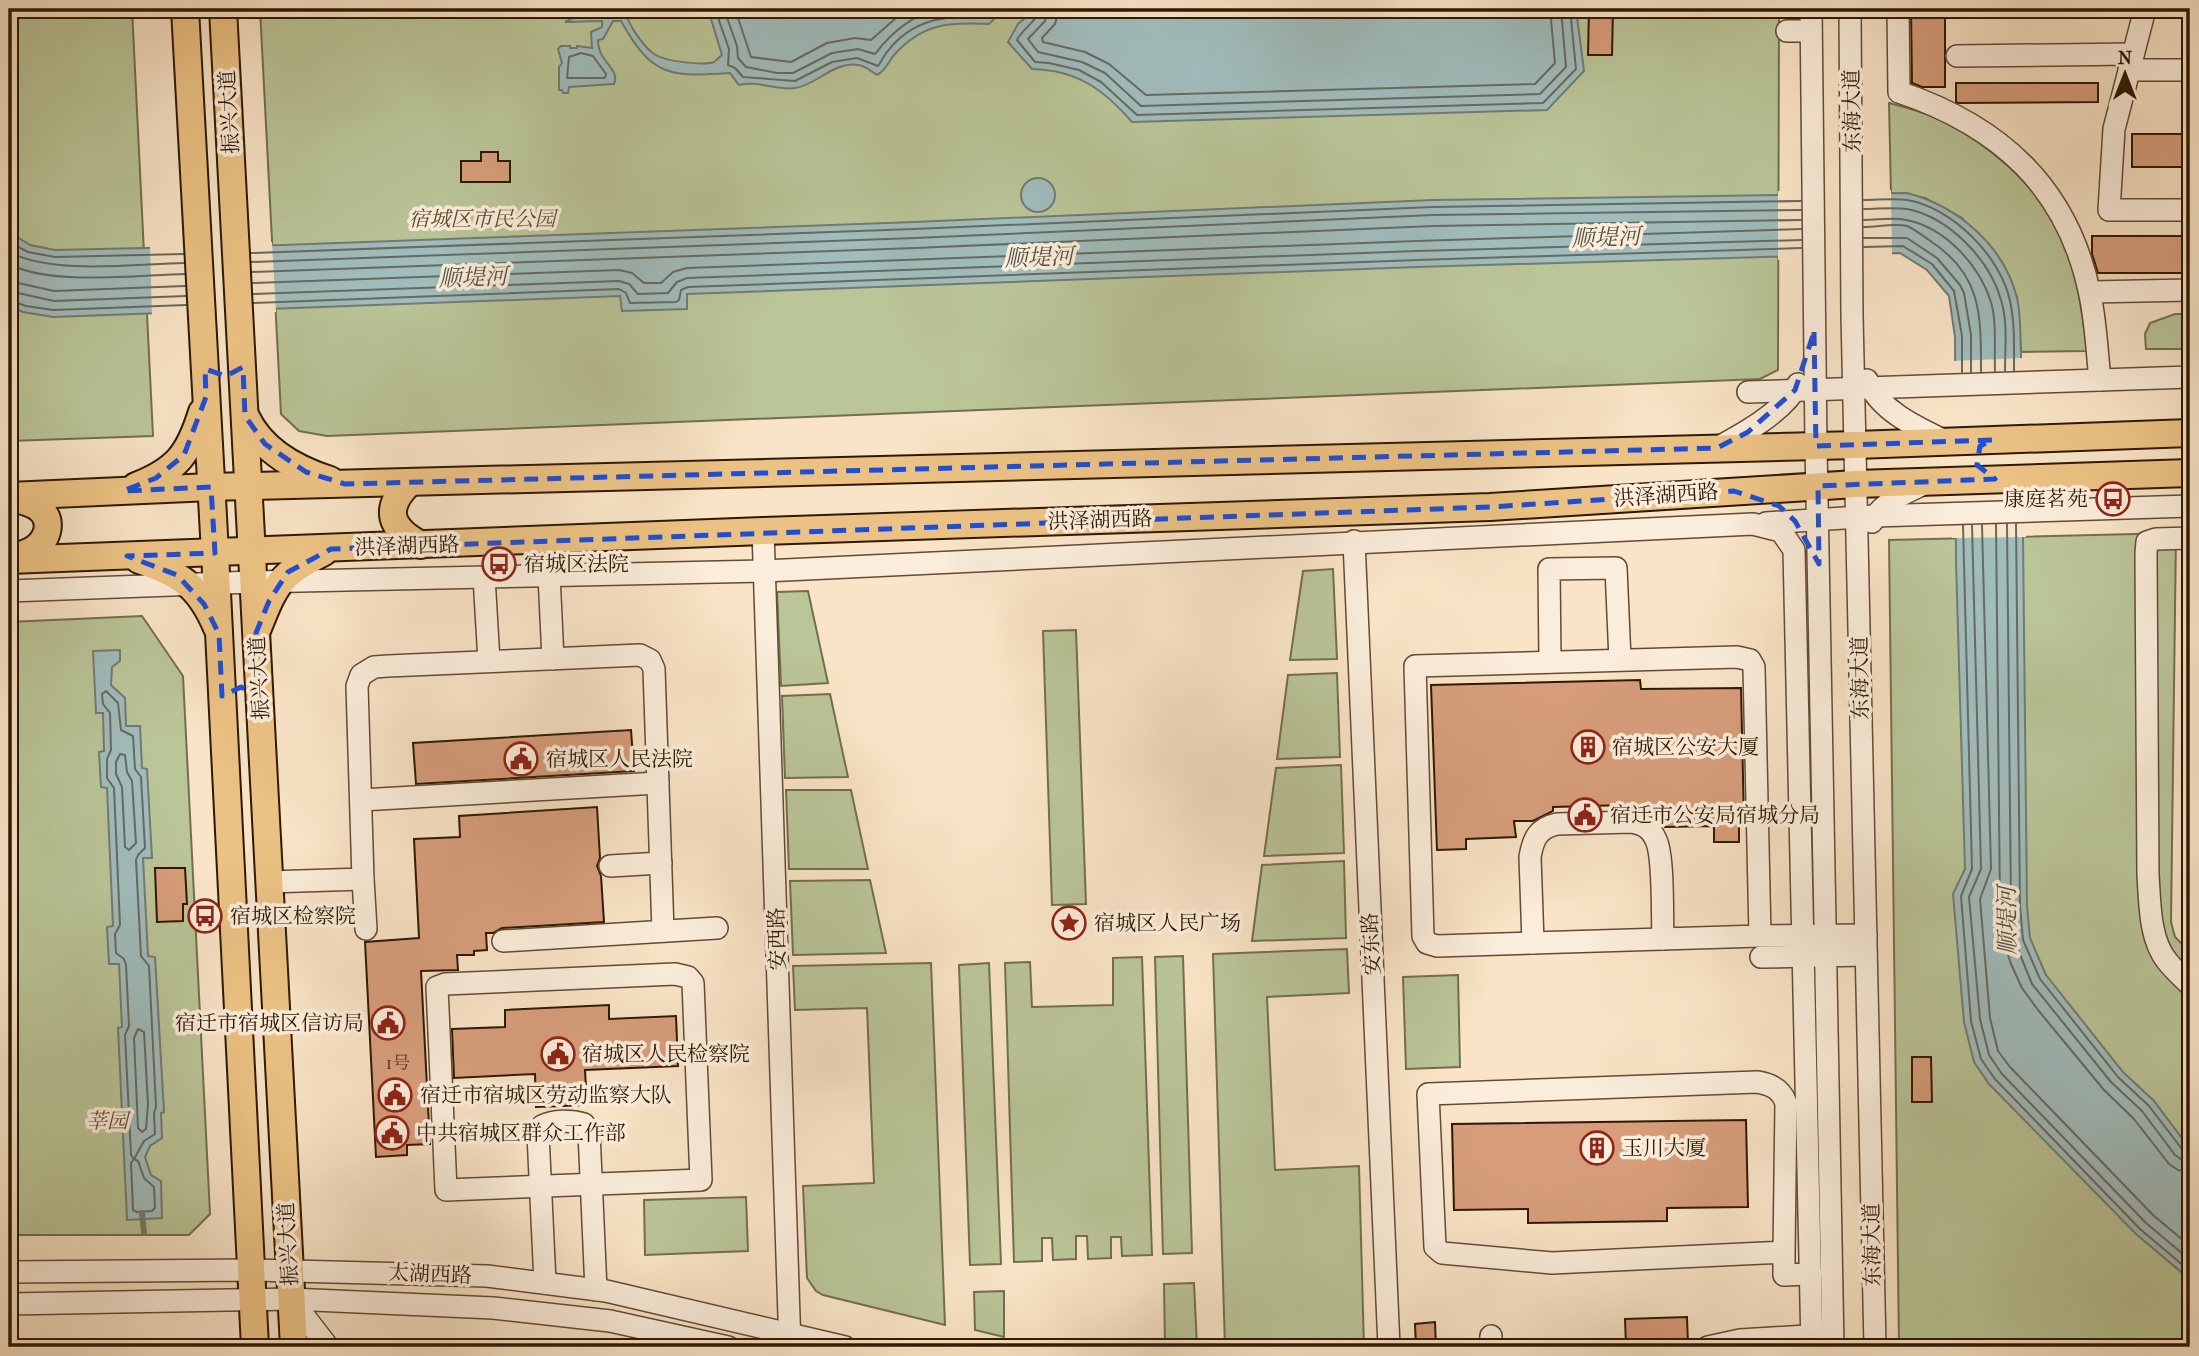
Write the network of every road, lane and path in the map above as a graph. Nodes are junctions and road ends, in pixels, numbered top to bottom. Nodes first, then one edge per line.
1 (185, 9) edge
2 (223, 9) edge
3 (1811, 9) edge
4 (1850, 9) edge
5 (1898, 9) edge
6 (2145, 9) edge
7 (1787, 31) dead end
8 (1811, 31) junction
9 (1957, 56) dead end
10 (2131, 62) junction
11 (2190, 70) edge
12 (2190, 210) edge
13 (2190, 290) edge
14 (2090, 292) junction
15 (243, 367) junction
16 (205, 369) junction
17 (2190, 377) edge
18 (2100, 380) junction
19 (1862, 388) junction
20 (1805, 390) junction
21 (1748, 391) dead end
22 (206, 397) junction
23 (245, 416) junction
24 (2190, 433) edge
25 (1993, 440) junction
26 (1947, 442) junction
27 (1856, 445) junction
28 (1816, 446) junction
29 (1717, 448) junction
30 (1662, 450) junction
31 (2190, 473) edge
32 (1995, 479) junction
33 (1931, 481) junction
34 (408, 482) junction
35 (345, 484) junction
36 (1856, 484) junction
37 (1818, 486) junction
38 (211, 487) junction
39 (249, 487) junction
40 (123, 491) junction
41 (1734, 491) junction
42 (1661, 495) junction
43 (9, 497) edge
44 (2190, 506) edge
45 (1866, 516) junction
46 (1818, 519) junction
47 (1795, 521) junction
48 (1753, 523) junction
49 (763, 531) junction
50 (2190, 538) edge
51 (1354, 541) junction
52 (421, 545) junction
53 (331, 549) junction
54 (252, 552) junction
55 (215, 553) junction
56 (127, 556) junction
57 (9, 560) edge
58 (1819, 564) junction
59 (764, 571) junction
60 (550, 575) junction
61 (484, 577) junction
62 (281, 581) junction
63 (253, 582) junction
64 (217, 583) junction
65 (190, 584) junction
66 (9, 591) edge
67 (256, 633) junction
68 (219, 634) junction
69 (553, 659) junction
70 (1620, 660) junction
71 (489, 662) junction
72 (1550, 662) junction
73 (222, 696) junction
74 (260, 696) junction
75 (658, 783) junction
76 (361, 800) junction
77 (661, 863) junction
78 (610, 866) dead end
79 (363, 879) junction
80 (269, 882) junction
81 (717, 928) dead end
82 (366, 929) dead end
83 (663, 931) junction
84 (1760, 936) junction
85 (1663, 939) junction
86 (503, 941) dead end
87 (1533, 943) junction
88 (1866, 945) junction
89 (1803, 946) junction
90 (1826, 946) junction
91 (1761, 957) dead end
92 (2190, 985) edge
93 (243, 1116) junction
94 (281, 1116) junction
95 (592, 1184) junction
96 (540, 1186) junction
97 (1784, 1252) junction
98 (9, 1258) edge
99 (251, 1263) junction
100 (289, 1263) junction
101 (9, 1272) edge
102 (1811, 1274) junction
103 (545, 1283) junction
104 (596, 1290) junction
105 (291, 1299) junction
106 (252, 1300) junction
107 (9, 1304) edge
108 (790, 1341) edge
109 (1822, 1341) edge
110 (255, 1347) edge
111 (294, 1347) edge
112 (328, 1347) edge
113 (728, 1347) edge
114 (845, 1347) edge
115 (1389, 1347) edge
116 (1708, 1347) edge
117 (1875, 1347) edge

1 - 16 main road, 振兴大道
2 - 15 main road, 振兴大道
3 - 8 street, 东海大道
4 - 19 street, 东海大道
5 - 14 street
6 - 10 street
7 - 8 street
8 - 20 street, 东海大道
9 - 10 street
10 - 11 street
10 - 12 street
13 - 14 street
14 - 18 street
15 - 16 main road
15 - 23 main road, 振兴大道
16 - 22 main road, 振兴大道
17 - 18 street
18 - 19 street
19 - 20 street
19 - 26 street
19 - 27 street, 东海大道
20 - 21 street
20 - 28 street, 东海大道
20 - 29 street
22 - 38 main road, 振兴大道
22 - 40 main road
23 - 35 main road
23 - 39 main road, 振兴大道
24 - 25 main road, 洪泽湖西路
25 - 26 main road, 洪泽湖西路
25 - 32 main road
26 - 27 main road, 洪泽湖西路
27 - 28 main road, 洪泽湖西路
27 - 36 street, 东海大道
28 - 29 main road, 洪泽湖西路
28 - 37 street, 东海大道
29 - 30 main road, 洪泽湖西路
30 - 34 main road, 洪泽湖西路
30 - 42 main road
31 - 32 main road, 洪泽湖西路
32 - 33 main road, 洪泽湖西路
33 - 36 main road, 洪泽湖西路
33 - 45 street
34 - 35 main road, 洪泽湖西路
34 - 52 main road
35 - 39 main road, 洪泽湖西路
36 - 37 main road, 洪泽湖西路
36 - 45 street, 东海大道
37 - 41 main road, 洪泽湖西路
37 - 46 street, 东海大道
38 - 39 main road, 洪泽湖西路
38 - 40 main road, 洪泽湖西路
38 - 55 main road, 振兴大道
39 - 54 main road, 振兴大道
40 - 43 main road, 洪泽湖西路
41 - 42 main road, 洪泽湖西路
41 - 47 street
42 - 49 main road, 洪泽湖西路
43 - 57 main road
44 - 45 street
45 - 46 street
45 - 88 street, 东海大道
46 - 47 street
46 - 58 street, 东海大道
47 - 48 street
47 - 58 street
48 - 51 street
48 - 89 street
49 - 52 main road, 洪泽湖西路
49 - 59 street, 安西路
50 - 92 street
51 - 59 street
51 - 115 street, 安东路
52 - 53 main road, 洪泽湖西路
53 - 54 main road, 洪泽湖西路
53 - 62 main road
54 - 55 main road, 洪泽湖西路
54 - 63 main road, 振兴大道
55 - 56 main road, 洪泽湖西路
55 - 64 main road, 振兴大道
56 - 57 main road, 洪泽湖西路
56 - 65 main road
58 - 90 street, 东海大道
59 - 60 street
59 - 108 street, 安西路
60 - 61 street
60 - 69 street
61 - 62 street
61 - 71 street
62 - 63 street
62 - 67 main road
63 - 64 street
63 - 67 main road, 振兴大道
64 - 65 street
64 - 68 main road, 振兴大道
65 - 66 street
65 - 68 main road
67 - 74 main road, 振兴大道
68 - 73 main road, 振兴大道
69 - 71 street
69 - 75 street
70 - 72 street
70 - 72 street
70 - 84 street
71 - 76 street
72 - 87 street
73 - 74 main road
73 - 93 main road, 振兴大道
74 - 80 main road, 振兴大道
75 - 76 street
75 - 77 street
76 - 79 street
77 - 78 street
77 - 83 street
79 - 80 street
79 - 82 street
80 - 94 main road, 振兴大道
81 - 83 street
83 - 86 street
84 - 85 street
84 - 89 street
85 - 87 street
85 - 87 street
88 - 90 street
88 - 117 street, 东海大道
89 - 90 street
89 - 91 street
89 - 102 street
90 - 109 street, 东海大道
93 - 94 main road
93 - 99 main road, 振兴大道
94 - 100 main road, 振兴大道
95 - 96 street
95 - 96 street
95 - 96 street
95 - 104 street
96 - 103 street
97 - 97 street
97 - 102 street
98 - 99 street
99 - 100 street, 太湖西路
99 - 101 street, 太湖西路
99 - 106 main road, 振兴大道
100 - 103 street, 太湖西路
100 - 105 main road, 振兴大道
102 - 109 street
103 - 104 street, 太湖西路
104 - 108 street, 太湖西路
105 - 106 street, 太湖西路
105 - 111 main road, 振兴大道
105 - 112 street
105 - 113 street, 太湖西路
106 - 107 street, 太湖西路
106 - 110 main road, 振兴大道
108 - 114 street, 太湖西路
109 - 116 street

